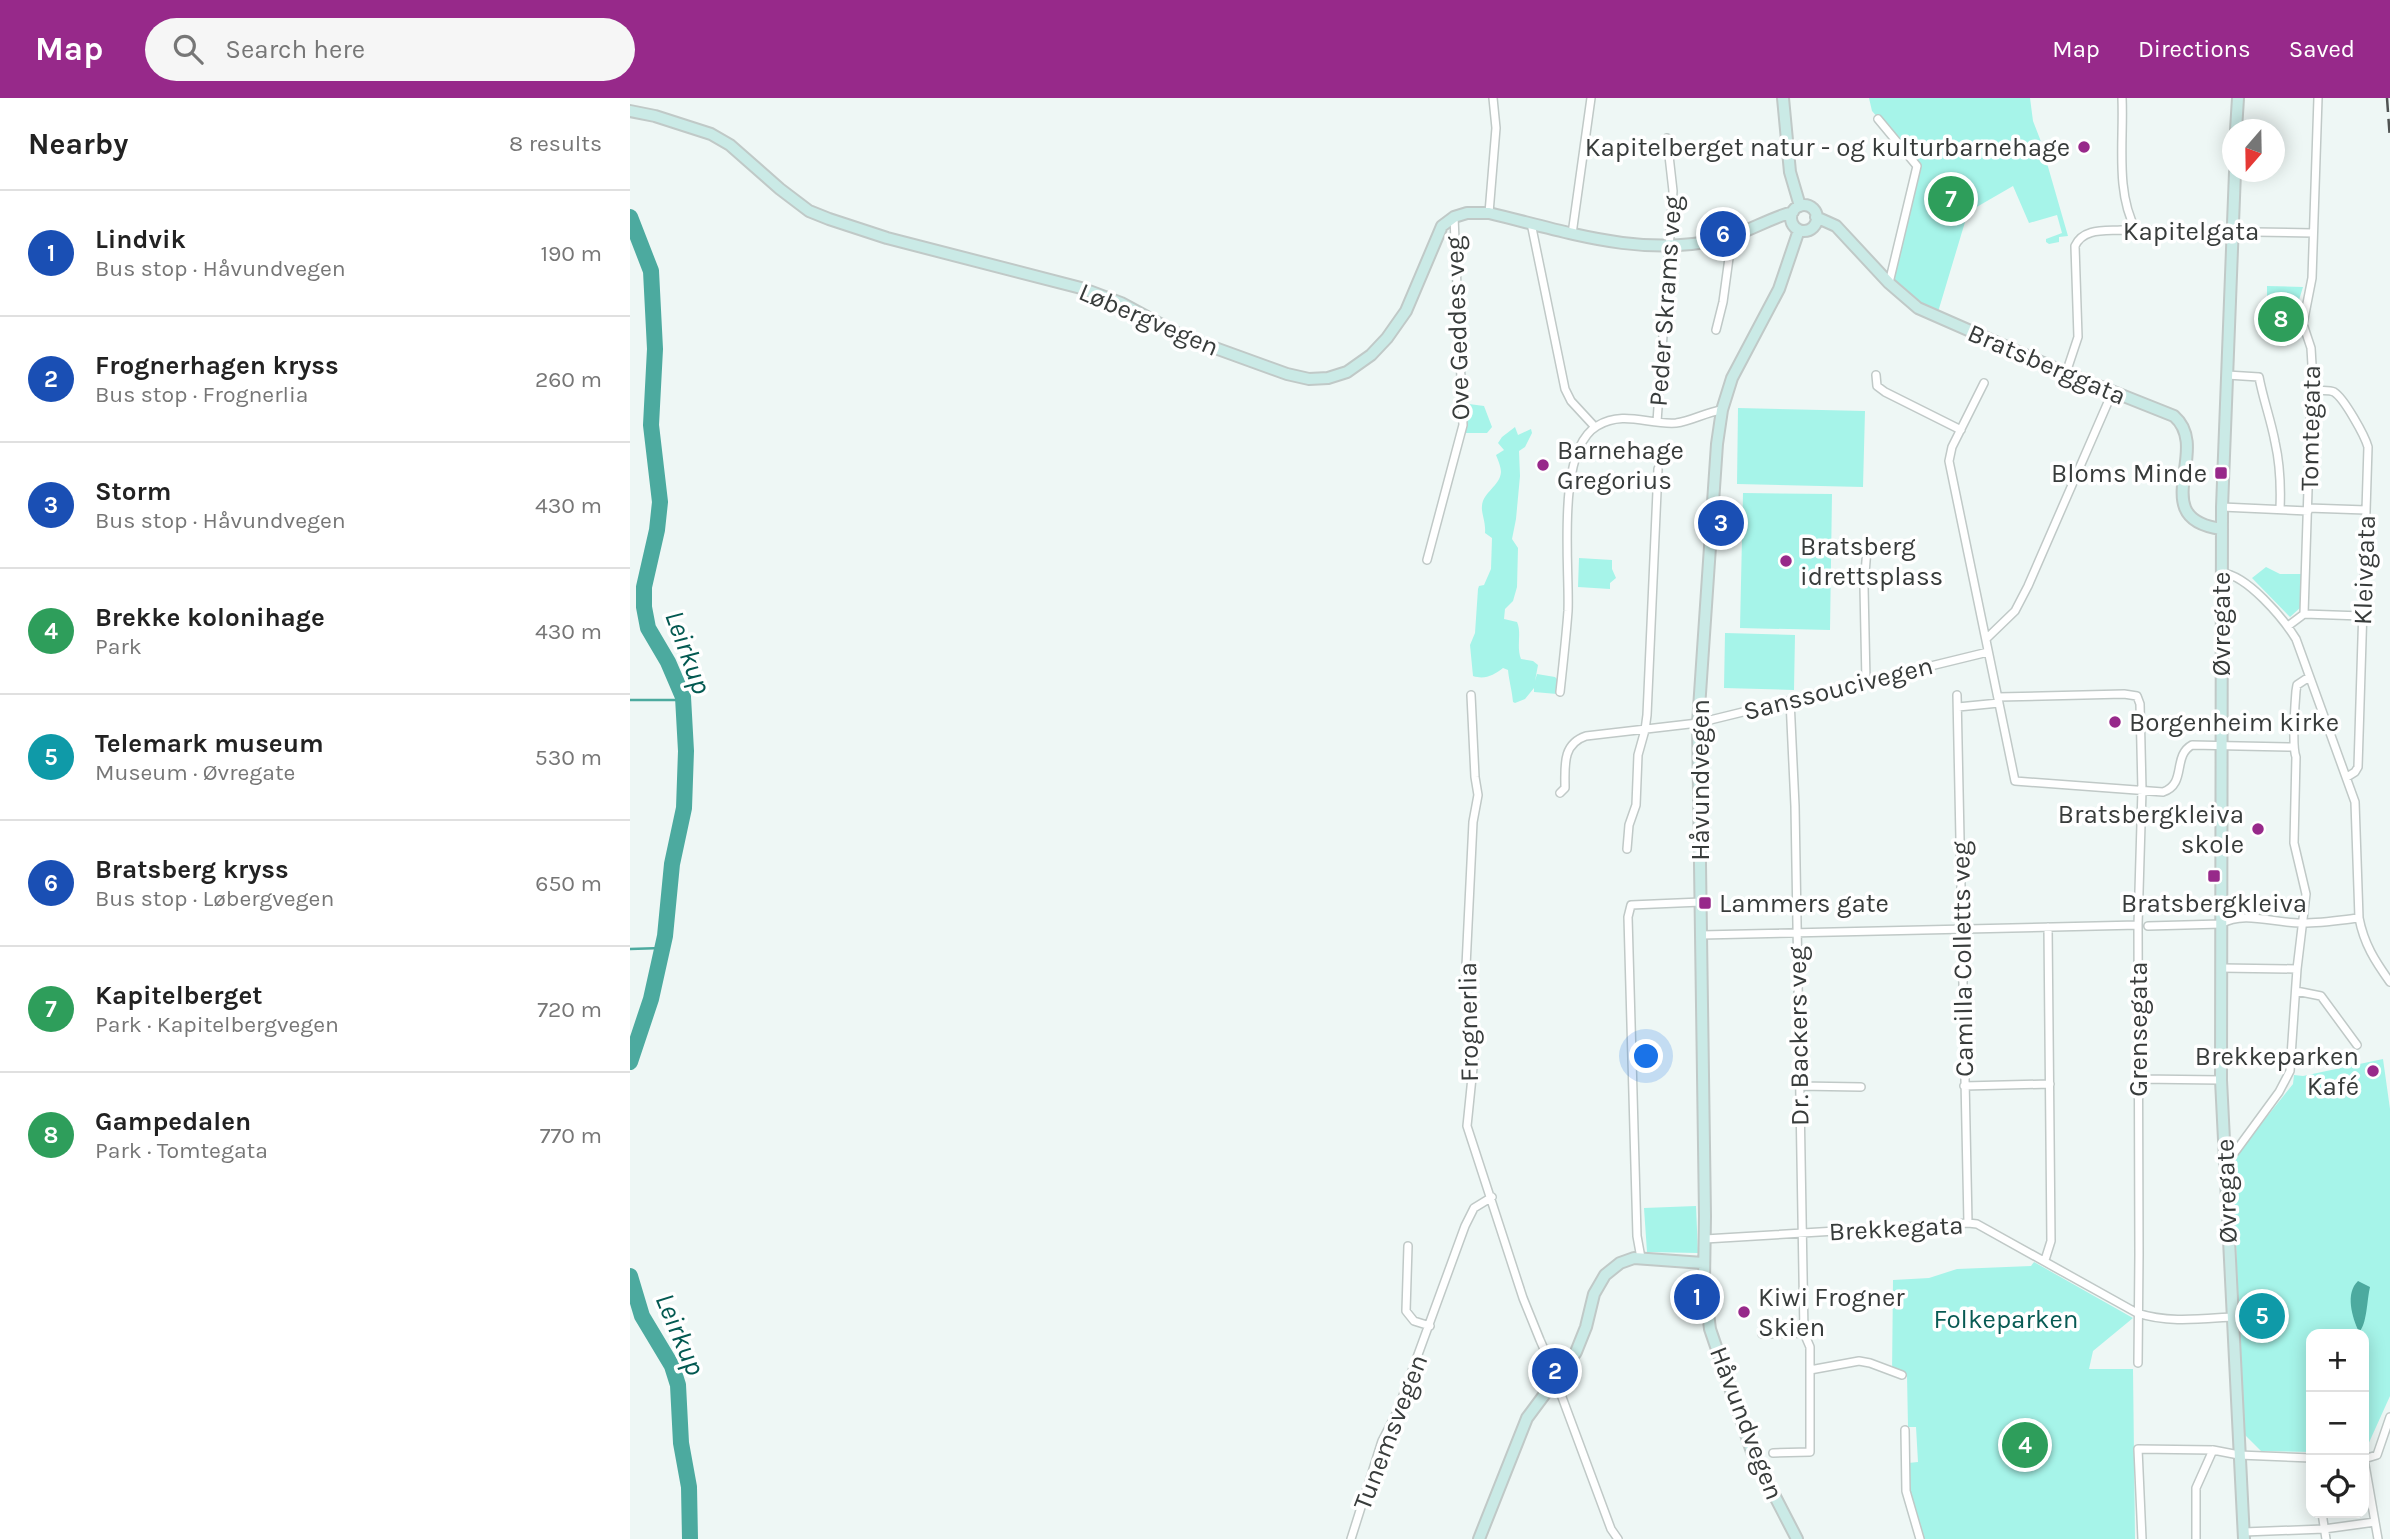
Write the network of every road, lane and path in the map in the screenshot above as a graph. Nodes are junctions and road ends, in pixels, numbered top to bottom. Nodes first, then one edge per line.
1 (1493, 98) edge
2 (1591, 98) edge
3 (1783, 98) edge
4 (2122, 98) edge
5 (2238, 98) edge
6 (2318, 98) edge
7 (630, 111) edge
8 (1878, 119) dead end
9 (2237, 119) edge
10 (1667, 138) dead end
11 (2235, 182) edge
12 (1796, 209) junction
13 (1489, 214) junction
14 (1816, 217) junction
15 (1454, 218) junction
16 (1776, 219) junction
17 (1531, 223) junction
18 (1796, 227) junction
19 (2136, 230) junction
20 (2233, 231) junction
21 (2313, 233) junction
22 (1572, 234) junction
23 (1732, 236) junction
24 (1670, 247) junction
25 (1889, 283) junction
26 (1716, 330) dead end
27 (2066, 373) junction
28 (1876, 375) dead end
29 (2227, 375) junction
30 (1984, 383) dead end
31 (2311, 391) junction
32 (2112, 393) junction
33 (1722, 410) junction
34 (1657, 422) junction
35 (1595, 427) junction
36 (1961, 430) junction
37 (1658, 469) dead end
38 (2222, 507) junction
39 (2280, 509) junction
40 (2308, 509) junction
41 (2366, 510) junction
42 (2222, 529) junction
43 (1867, 548) dead end
44 (1427, 559) dead end
45 (2222, 573) junction
46 (2304, 614) junction
47 (2362, 616) junction
48 (2288, 626) junction
49 (1986, 639) junction
50 (1988, 652) junction
51 (2309, 677) junction
52 (1866, 681) junction
53 (1560, 692) dead end
54 (1471, 695) dead end
55 (1957, 695) dead end
56 (1790, 700) junction
57 (1998, 700) junction
58 (1958, 707) junction
59 (1698, 723) junction
60 (1645, 730) junction
61 (2221, 746) junction
62 (2292, 747) junction
63 (2347, 777) junction
64 (2142, 790) junction
65 (1560, 793) dead end
66 (1627, 849) dead end
67 (1701, 902) junction
68 (2359, 918) junction
69 (2303, 923) junction
70 (2221, 924) junction
71 (2138, 925) junction
72 (2148, 926) dead end
73 (2048, 928) junction
74 (1962, 929) junction
75 (1796, 932) junction
76 (1701, 935) junction
77 (2221, 968) junction
78 (2297, 969) junction
79 (2389, 977) edge
80 (2296, 991) junction
81 (2357, 1045) dead end
82 (2139, 1079) junction
83 (2221, 1080) junction
84 (2050, 1084) junction
85 (1799, 1086) junction
86 (1964, 1086) junction
87 (1861, 1087) dead end
88 (2225, 1158) junction
89 (1492, 1197) junction
90 (1968, 1223) junction
91 (1802, 1233) junction
92 (1705, 1239) junction
93 (1408, 1246) dead end
94 (1641, 1258) junction
95 (2045, 1260) junction
96 (1703, 1263) junction
97 (2137, 1313) junction
98 (2231, 1317) junction
99 (1430, 1326) junction
100 (1804, 1333) junction
101 (1762, 1334) dead end
102 (2138, 1363) dead end
103 (1811, 1370) junction
104 (1564, 1371) junction
105 (1902, 1375) dead end
106 (1556, 1381) junction
107 (2390, 1417) edge
108 (1905, 1430) dead end
109 (2213, 1450) junction
110 (1773, 1453) dead end
111 (2239, 1455) junction
112 (2369, 1457) edge
113 (2306, 1458) edge
114 (2369, 1488) edge
115 (2323, 1518) edge
116 (2375, 1522) junction
117 (2324, 1529) junction
118 (2244, 1535) edge
119 (1794, 1538) edge
120 (1351, 1539) edge
121 (1479, 1539) edge
122 (1618, 1539) edge
123 (1920, 1539) edge
124 (2141, 1539) edge
125 (2196, 1539) edge
126 (2326, 1539) edge
127 (2378, 1539) edge

1 - 13 street
2 - 22 street
3 - 12 street
4 - 19 street
5 - 9 street
6 - 21 street, Tomtegata
7 - 15 street, Løbergvegen
8 - 25 street
10 - 24 street, Peder Skrams veg
11 - 20 street, Øvregate
12 - 14 street
12 - 16 street
12 - 18 street
13 - 15 street
13 - 17 street
14 - 18 street
14 - 25 street, Bratsberggata
15 - 44 street, Ove Geddes veg
16 - 18 street
16 - 23 street
17 - 22 street
17 - 35 street
18 - 33 street, Håvundvegen
19 - 20 street, Kapitelgata
19 - 27 street, Kapitelgata
20 - 21 street, Kapitelgata
20 - 29 street, Øvregate
21 - 31 street, Tomtegata
22 - 24 street
23 - 24 street
23 - 26 street
24 - 34 street, Peder Skrams veg
25 - 27 street, Bratsberggata
27 - 32 street, Bratsberggata
28 - 36 street
29 - 38 street, Øvregate
29 - 39 street, Tomtegata
30 - 36 street
31 - 40 street, Tomtegata
31 - 41 street, Kleivgata
32 - 42 street, Bratsberggata
32 - 49 street
33 - 34 street
33 - 59 street, Håvundvegen
34 - 35 street
35 - 53 street
36 - 49 street
37 - 60 street
38 - 39 street
38 - 42 street, Øvregate
39 - 40 street
40 - 41 street
40 - 46 street, Tomtegata
41 - 47 street, Kleivgata
42 - 45 street, Øvregate
43 - 52 street
45 - 48 street
45 - 61 street, Øvregate
46 - 47 street
46 - 48 street
47 - 63 street, Kleivgata
48 - 51 street
49 - 50 street
50 - 52 street, Sanssoucivegen
50 - 57 street
51 - 62 street
51 - 63 street
52 - 56 street, Sanssoucivegen
54 - 89 street, Frognerlia
55 - 58 street, Camilla Colletts veg
56 - 59 street, Sanssoucivegen
56 - 75 street, Dr. Backers veg
57 - 58 street
57 - 64 street
57 - 64 street, Grensegata
58 - 74 street, Camilla Colletts veg
59 - 60 street, Sanssoucivegen
59 - 67 street, Håvundvegen
60 - 65 street, Sanssoucivegen
60 - 66 street
61 - 62 street
61 - 64 street
61 - 70 street, Øvregate
62 - 69 street
63 - 68 street
64 - 71 street, Grensegata
67 - 76 street, Håvundvegen
67 - 94 street
68 - 69 street
68 - 79 street
69 - 70 street
69 - 78 street
70 - 72 street
70 - 77 street, Øvregate
71 - 73 street
71 - 82 street, Grensegata
73 - 74 street
73 - 84 street
74 - 75 street
74 - 86 street, Camilla Colletts veg
75 - 76 street
75 - 85 street, Dr. Backers veg
76 - 92 street, Håvundvegen
77 - 78 street
77 - 83 street, Øvregate
78 - 80 street
80 - 81 street
80 - 88 street
82 - 83 street
82 - 97 street, Grensegata
83 - 88 street, Øvregate
84 - 86 street
84 - 95 street
85 - 87 street
85 - 91 street, Dr. Backers veg
86 - 90 street, Camilla Colletts veg
88 - 98 street, Øvregate
89 - 99 street, Tunemsvegen
89 - 104 street, Frognerlia
90 - 91 street, Brekkegata
90 - 95 street, Brekkegata
91 - 92 street, Brekkegata
91 - 100 street, Dr. Backers veg
92 - 96 street, Håvundvegen
93 - 99 street, Tunemsvegen
94 - 96 street
94 - 104 street
95 - 97 street, Brekkegata
96 - 119 street, Håvundvegen
97 - 98 street, Brekkegata
97 - 102 street, Grensegata
98 - 111 street, Øvregate
99 - 120 street, Tunemsvegen
100 - 101 street
100 - 103 street, Dr. Backers veg
103 - 105 street
103 - 110 street, Dr. Backers veg
104 - 106 street
106 - 121 street
106 - 122 street
107 - 112 street
108 - 123 street
109 - 111 street
109 - 124 street
109 - 125 street
111 - 113 street
111 - 118 street, Øvregate
114 - 116 street
115 - 117 street
116 - 117 street
116 - 127 street
117 - 118 street
117 - 126 street

